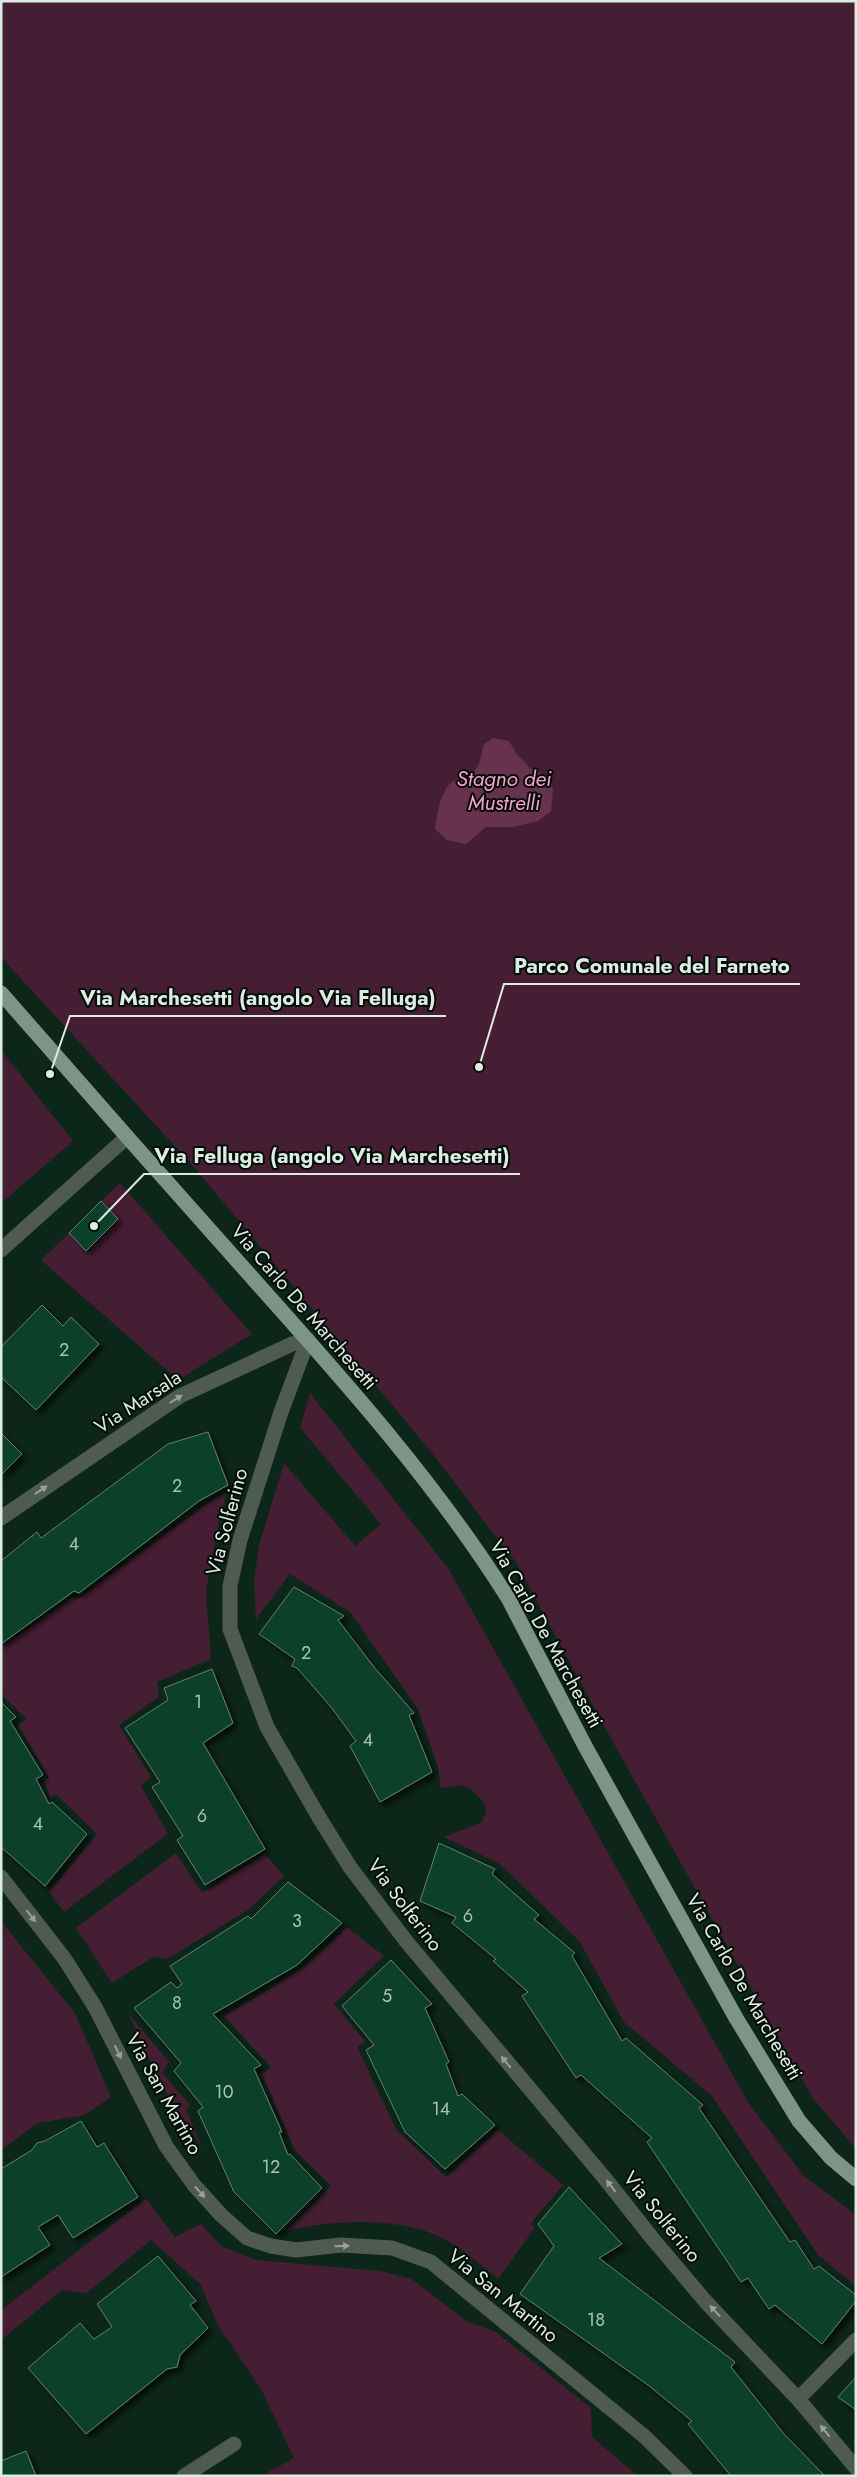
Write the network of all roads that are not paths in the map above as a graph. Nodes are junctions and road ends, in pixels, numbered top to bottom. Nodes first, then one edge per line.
1 (1, 993) edge
2 (127, 1137) junction
3 (1, 1250) edge
4 (308, 1340) junction
5 (1, 1518) edge
6 (1, 1877) edge
7 (856, 2179) edge
8 (856, 2340) edge
9 (798, 2399) junction
10 (234, 2444) dead end
11 (856, 2468) edge
12 (184, 2476) edge
13 (685, 2476) edge

1 - 2 main road, Via Carlo De Marchesetti
2 - 3 street
2 - 4 main road, Via Carlo De Marchesetti
5 -> 4 street, Via Marsala
4 - 7 main road, Via Carlo De Marchesetti
9 -> 4 street, Via Solferino
6 -> 13 street, Via San Martino
8 - 9 street
11 -> 9 street, Via Solferino
10 - 12 street

